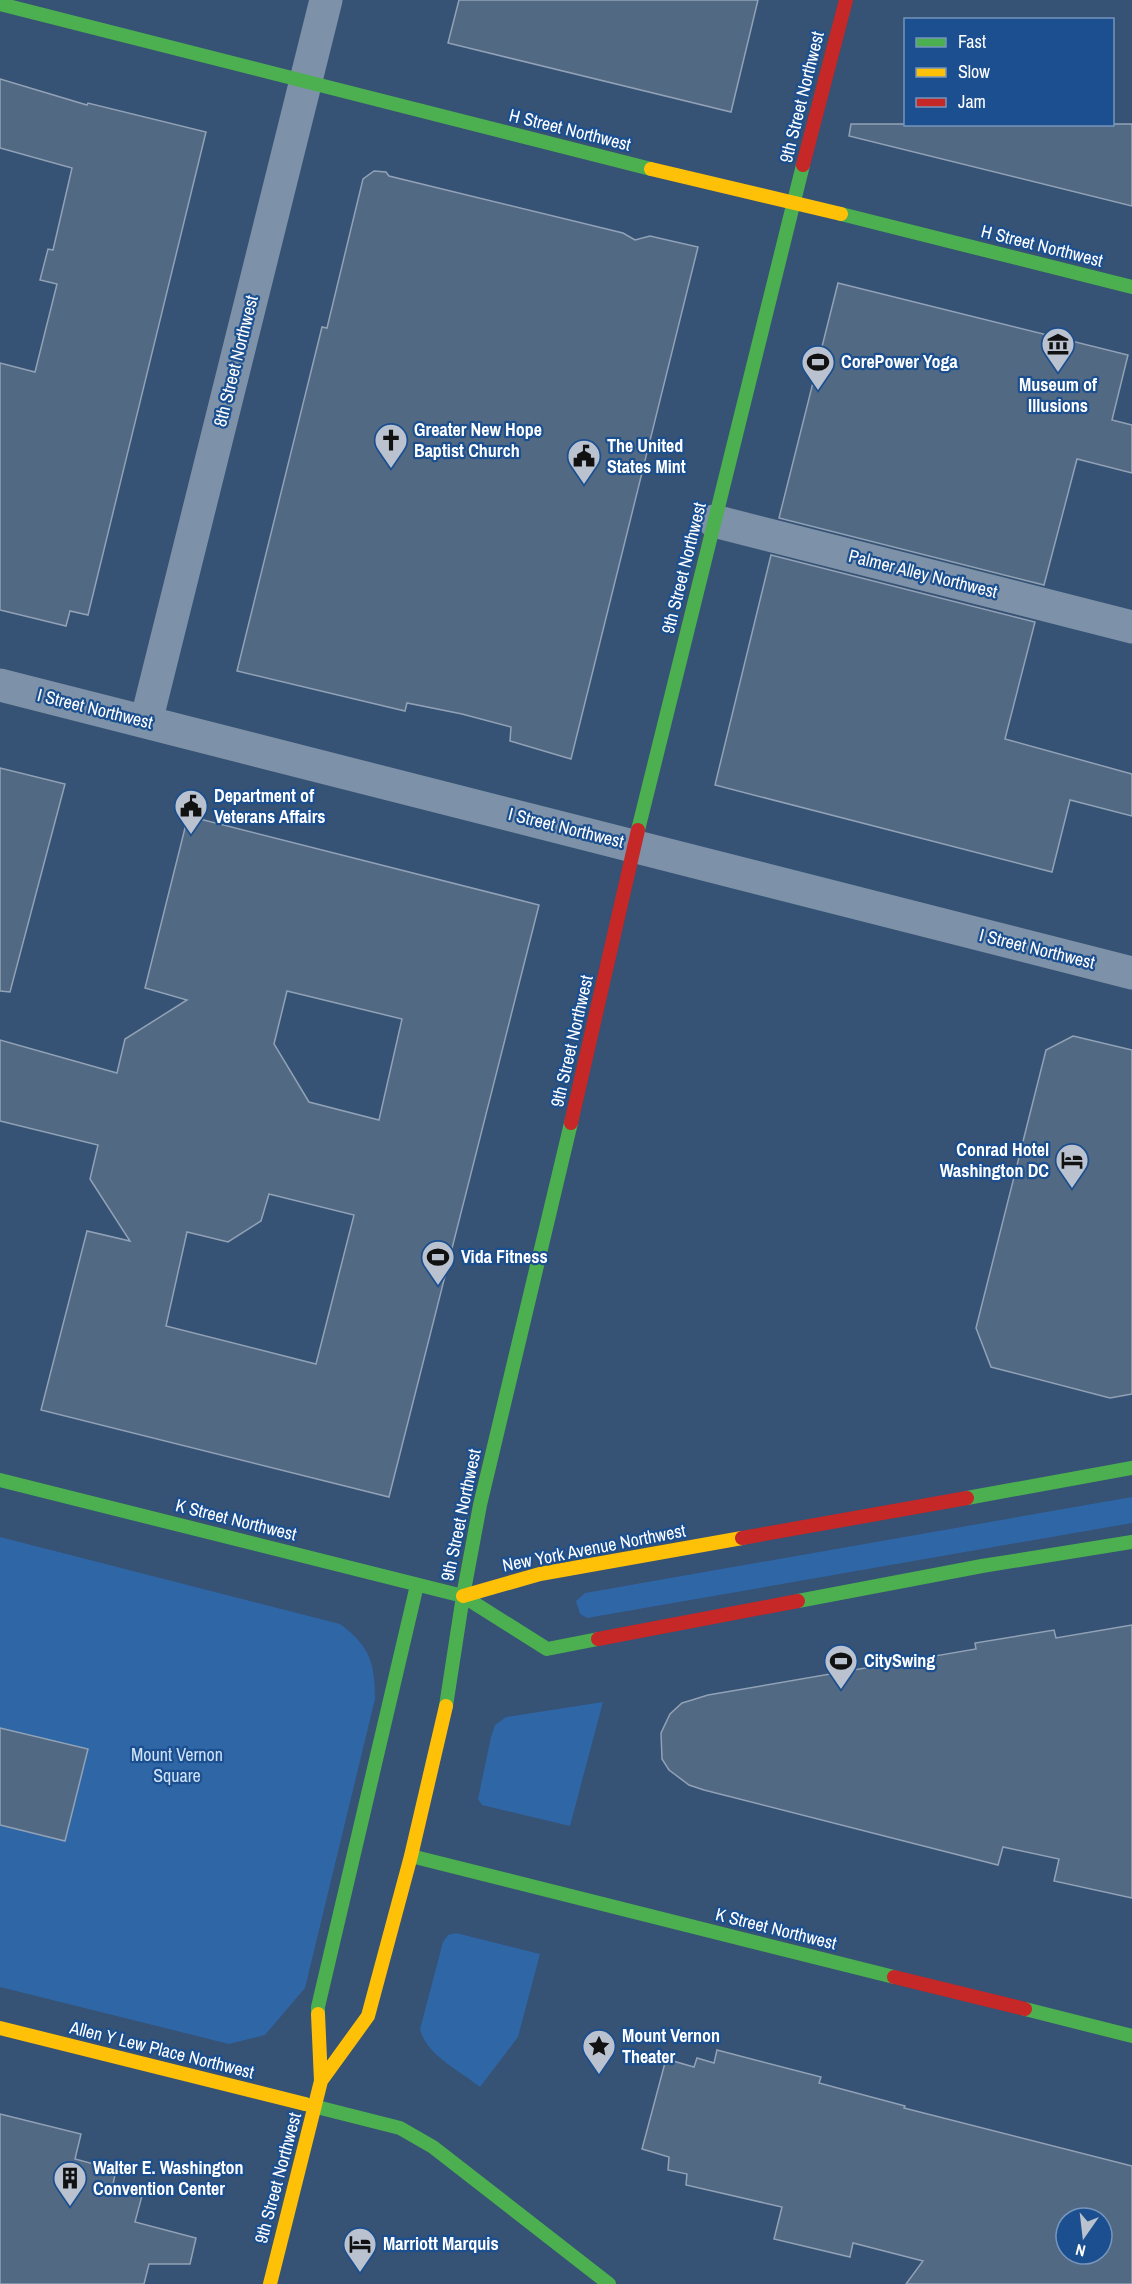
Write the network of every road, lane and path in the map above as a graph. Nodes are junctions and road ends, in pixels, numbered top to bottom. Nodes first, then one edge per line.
1 (326, 0) edge
2 (846, 0) edge
3 (0, 4) edge
4 (307, 82) junction
5 (793, 203) junction
6 (1132, 287) edge
7 (714, 521) junction
8 (1132, 627) edge
9 (0, 685) edge
10 (146, 722) junction
11 (634, 846) junction
12 (1132, 973) edge
13 (1132, 1468) edge
14 (0, 1480) edge
15 (1132, 1542) edge
16 (417, 1585) junction
17 (463, 1596) junction
18 (411, 1856) junction
19 (0, 2028) edge
20 (1132, 2036) edge
21 (321, 2081) junction
22 (316, 2106) junction
23 (270, 2284) edge
24 (609, 2284) edge

1 - 4 street, 8th Street Northwest
2 - 5 main road, 9th Street Northwest
3 - 4 main road, H Street Northwest
4 - 5 main road, H Street Northwest
4 - 10 street, 8th Street Northwest
5 - 6 main road, H Street Northwest
5 - 7 main road, 9th Street Northwest
7 - 8 street, Palmer Alley Northwest
7 - 11 main road, 9th Street Northwest
9 - 10 street, I Street Northwest
10 - 11 street, I Street Northwest
11 - 12 street, I Street Northwest
11 - 17 main road, 9th Street Northwest
13 - 17 main road, New York Avenue Northwest
14 - 16 main road, K Street Northwest
15 - 17 main road
16 - 17 main road, K Street Northwest
16 - 21 main road, 9th Street Northwest
17 - 18 main road, 9th Street Northwest
18 - 20 main road, K Street Northwest
18 - 21 main road, 9th Street Northwest
19 - 22 main road, Allen Y Lew Place Northwest
21 - 22 main road, 9th Street Northwest
22 - 23 main road, 9th Street Northwest
22 - 24 main road, Allen Y Lew Place Northwest

